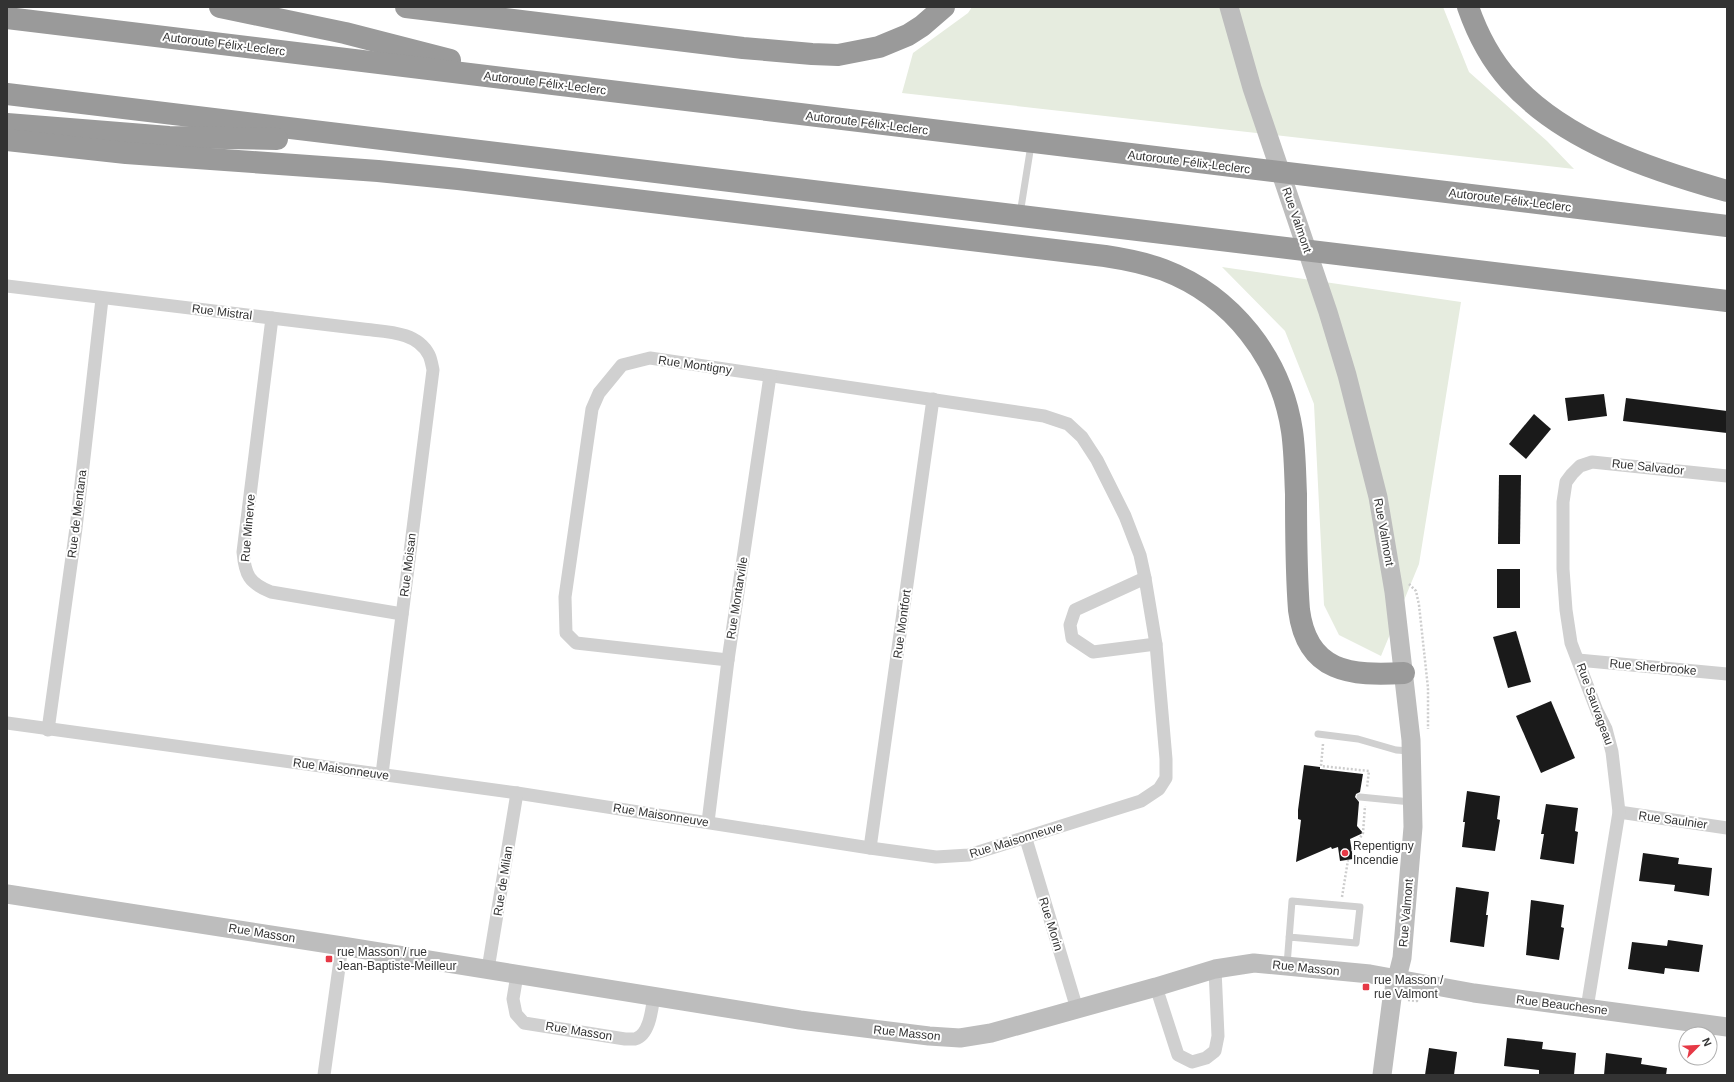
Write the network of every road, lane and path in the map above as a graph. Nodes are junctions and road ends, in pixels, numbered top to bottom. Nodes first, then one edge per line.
1 (220, 7) edge
2 (406, 7) edge
3 (944, 7) edge
4 (1229, 7) edge
5 (1468, 7) edge
6 (7, 18) edge
7 (528, 81) junction
8 (7, 94) edge
9 (7, 124) edge
10 (7, 140) edge
11 (1031, 143) junction
12 (425, 144) junction
13 (1727, 191) edge
14 (1020, 216) junction
15 (1727, 226) edge
16 (7, 286) edge
17 (102, 299) junction
18 (1727, 301) edge
19 (272, 318) junction
20 (430, 356) joint
21 (770, 376) junction
22 (933, 399) junction
23 (1044, 416) joint
24 (1572, 474) joint
25 (1727, 476) edge
26 (1145, 578) junction
27 (402, 614) junction
28 (1156, 644) junction
29 (728, 660) junction
30 (1578, 660) junction
31 (1404, 673) junction
32 (1727, 674) edge
33 (7, 723) edge
34 (48, 730) junction
35 (1318, 734) dead end
36 (1412, 750) junction
37 (1322, 755) dead end
38 (382, 774) junction
39 (517, 793) junction
40 (1363, 797) joint
41 (1414, 802) junction
42 (1620, 812) junction
43 (1364, 821) dead end
44 (708, 822) junction
45 (1727, 828) edge
46 (1026, 838) junction
47 (870, 848) junction
48 (1352, 851) dead end
49 (1348, 860) dead end
50 (1344, 888) dead end
51 (7, 894) edge
52 (1289, 937) junction
53 (342, 946) junction
54 (1287, 966) junction
55 (488, 969) junction
56 (1215, 969) junction
57 (517, 975) junction
58 (1397, 979) junction
59 (1156, 987) junction
60 (654, 995) junction
61 (1077, 1008) junction
62 (1587, 1008) junction
63 (1727, 1026) edge
64 (324, 1075) edge
65 (1382, 1075) edge

1 - 7 highway
2 - 3 highway
4 - 31 street, Rue Valmont
5 - 13 highway
6 - 7 highway, Autoroute Félix-Leclerc
7 - 11 highway, Autoroute Félix-Leclerc
8 - 12 highway
9 - 12 highway
10 - 31 highway
11 - 14 lane
11 - 15 highway, Autoroute Félix-Leclerc
12 - 14 highway
14 - 18 highway
16 - 17 street, Rue Mistral
17 - 19 street, Rue Mistral
17 - 34 street, Rue de Mentana
19 - 20 street, Rue Mistral
19 - 27 street, Rue Minerve
20 - 27 street, Rue Moisan
21 - 22 street, Rue Montigny
21 - 29 street, Rue Montarville
21 - 29 street, Rue Montigny
22 - 23 street, Rue Montigny
22 - 47 street, Rue Montfort
23 - 26 street, Rue Maisonneuve
24 - 25 street, Rue Salvador
24 - 30 street, Rue Sauvageau
26 - 28 street, Rue Maisonneuve
26 - 28 street
27 - 38 street, Rue Moisan
28 - 46 street, Rue Maisonneuve
29 - 44 street, Rue Montarville
30 - 32 street, Rue Sherbrooke
30 - 42 street, Rue Sauvageau
31 - 36 street, Rue Valmont
33 - 34 street, Rue Maisonneuve
34 - 38 street, Rue Maisonneuve
35 - 36 lane
36 - 41 street, Rue Valmont
37 - 40 path
38 - 39 street, Rue Maisonneuve
39 - 44 street, Rue Maisonneuve
39 - 55 street, Rue de Milan
40 - 41 lane
41 - 58 street, Rue Valmont
42 - 45 street, Rue Saulnier
42 - 62 street, Rue Sauvageau
43 - 48 path
44 - 47 street, Rue Maisonneuve
46 - 47 street, Rue Maisonneuve
46 - 61 street, Rue Morin
49 - 50 path
51 - 53 street, Rue Masson
52 - 52 lane
52 - 54 lane
53 - 55 street, Rue Masson
53 - 64 street
54 - 56 street, Rue Masson
54 - 58 street, Rue Masson
55 - 57 street, Rue Masson
56 - 59 street, Rue Masson
56 - 59 street
57 - 60 street, Rue Masson
57 - 60 street, Rue Masson
58 - 62 street, Rue Beauchesne
58 - 65 street, Rue Valmont
59 - 61 street, Rue Masson
60 - 61 street, Rue Masson
62 - 63 street, Rue Beauchesne

